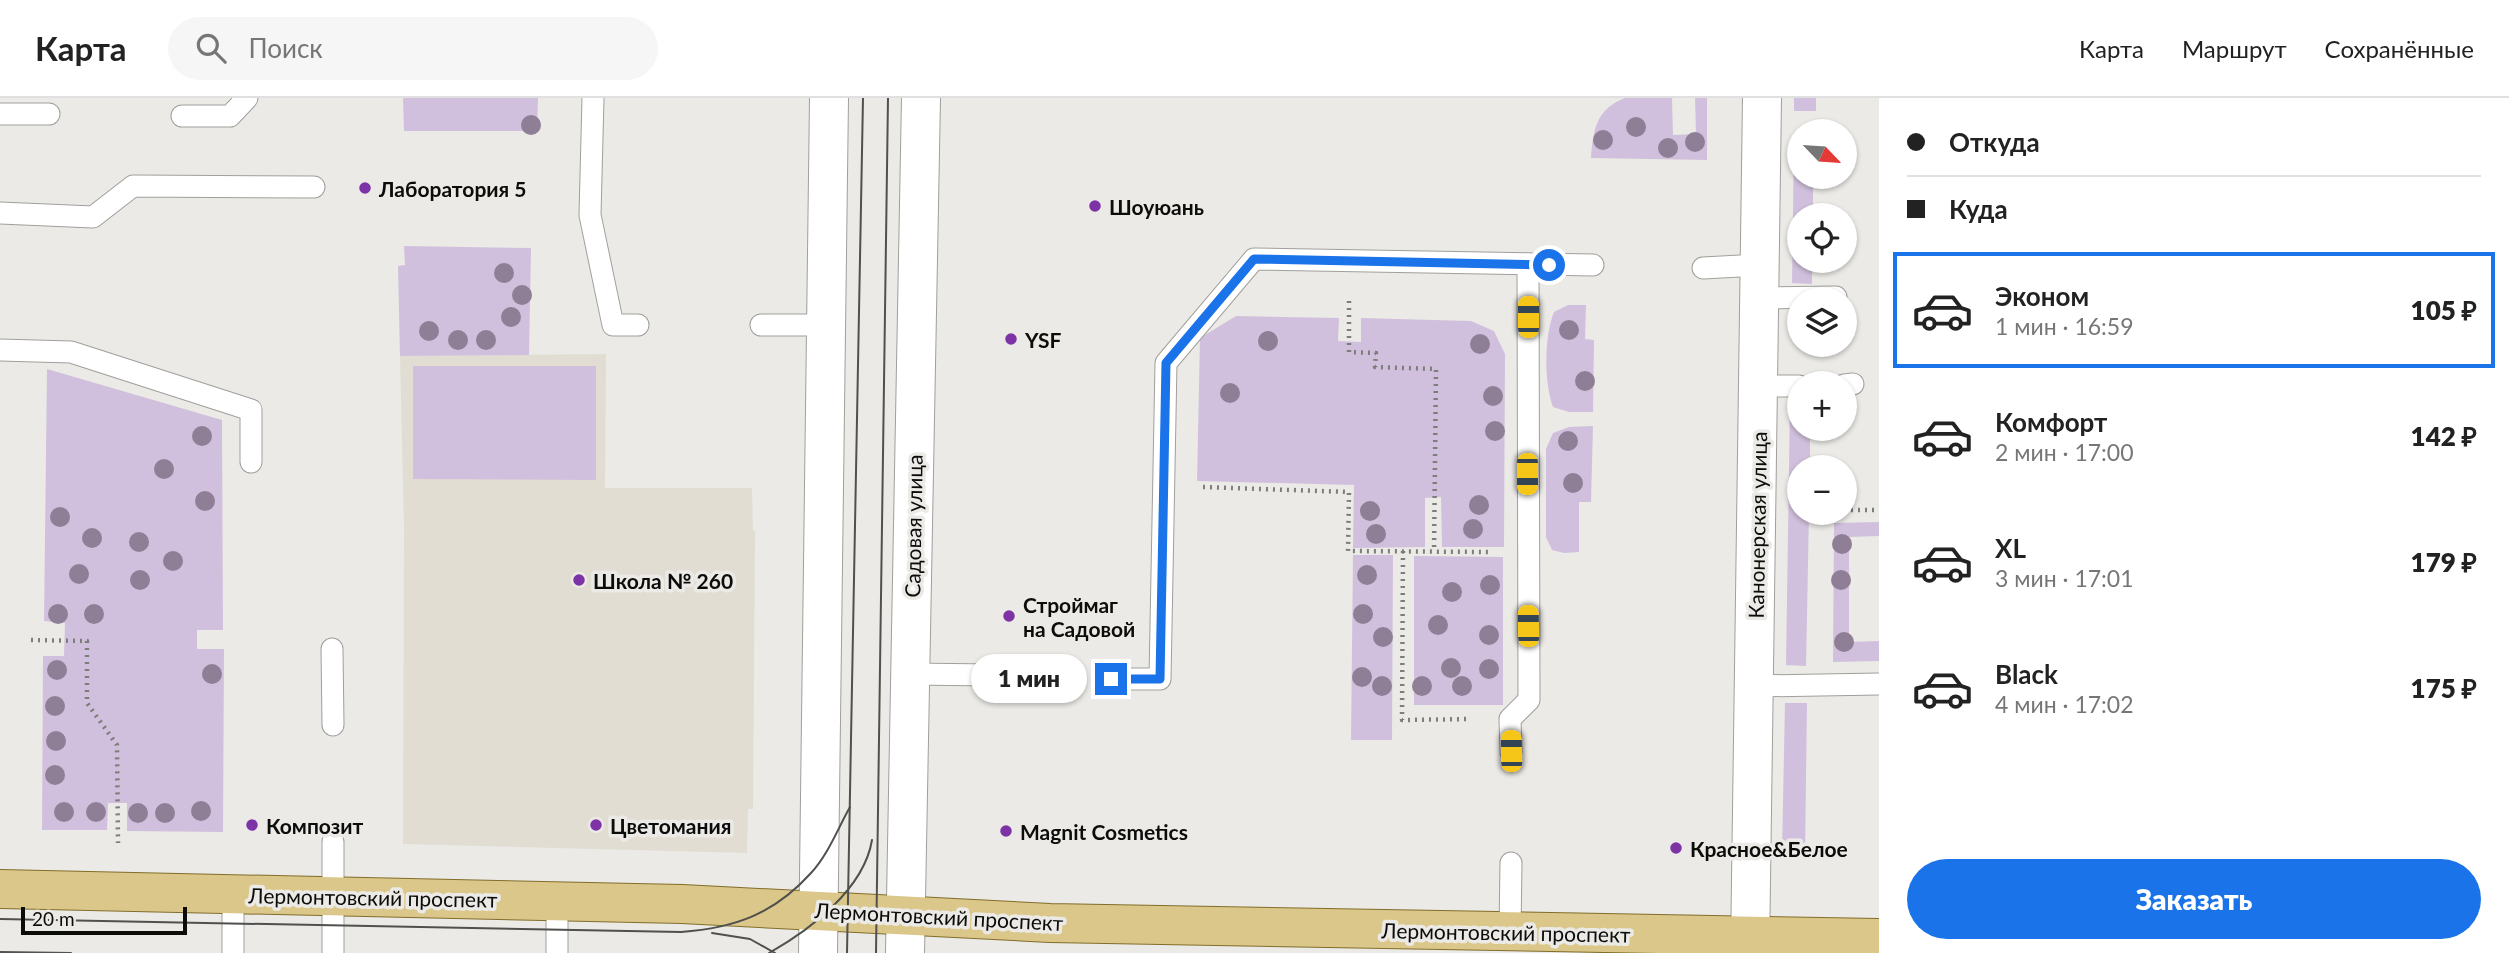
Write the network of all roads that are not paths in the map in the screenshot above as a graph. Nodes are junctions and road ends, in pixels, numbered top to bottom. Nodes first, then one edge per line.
1 (247, 98) edge
2 (593, 98) edge
3 (829, 98) edge
4 (921, 98) edge
5 (1762, 98) edge
6 (0, 114) edge
7 (50, 114) dead end
8 (182, 116) dead end
9 (314, 187) dead end
10 (0, 213) edge
11 (1528, 264) junction
12 (1593, 265) dead end
13 (1703, 268) dead end
14 (1760, 282) junction
15 (1787, 287) edge
16 (638, 325) dead end
17 (761, 325) dead end
18 (826, 325) junction
19 (0, 350) edge
20 (1758, 386) junction
21 (1787, 386) edge
22 (251, 462) dead end
23 (332, 649) dead end
24 (910, 674) junction
25 (992, 675) dead end
26 (1111, 679) dead end
27 (1879, 684) edge
28 (1755, 686) junction
29 (333, 725) dead end
30 (1511, 751) dead end
31 (332, 842) dead end
32 (1511, 863) dead end
33 (0, 889) edge
34 (233, 894) junction
35 (332, 896) junction
36 (557, 901) junction
37 (819, 910) junction
38 (906, 915) junction
39 (1510, 932) junction
40 (1879, 938) edge
41 (1404, 942) edge
42 (1750, 945) edge
43 (233, 953) edge
44 (333, 953) edge
45 (557, 953) edge
46 (818, 953) edge
47 (905, 953) edge

1 - 8 lane
2 - 16 lane
3 - 18 street
4 - 24 street, Садовая улица
5 - 14 street, Канонерская улица
6 - 7 lane
9 - 10 lane
11 - 12 lane
11 - 26 lane
11 - 30 lane
13 - 14 lane
14 - 15 lane
14 - 20 street, Канонерская улица
17 - 18 lane
18 - 37 street
19 - 22 lane
20 - 21 lane
20 - 28 street, Канонерская улица
23 - 29 lane
24 - 25 lane
24 - 38 street, Садовая улица
27 - 28 lane
28 - 42 street, Канонерская улица
31 - 35 lane
32 - 39 lane
33 - 34 main road, Лермонтовский проспект
34 - 35 main road, Лермонтовский проспект
34 - 43 lane
35 - 36 main road, Лермонтовский проспект
35 - 44 lane
36 - 37 main road, Лермонтовский проспект
36 - 45 lane
37 - 38 main road, Лермонтовский проспект
37 - 46 street
38 - 41 main road, Лермонтовский проспект
38 - 47 street, Садовая улица
39 - 41 main road, Лермонтовский проспект
39 - 42 main road, Лермонтовский проспект
40 - 42 main road, Лермонтовский проспект

